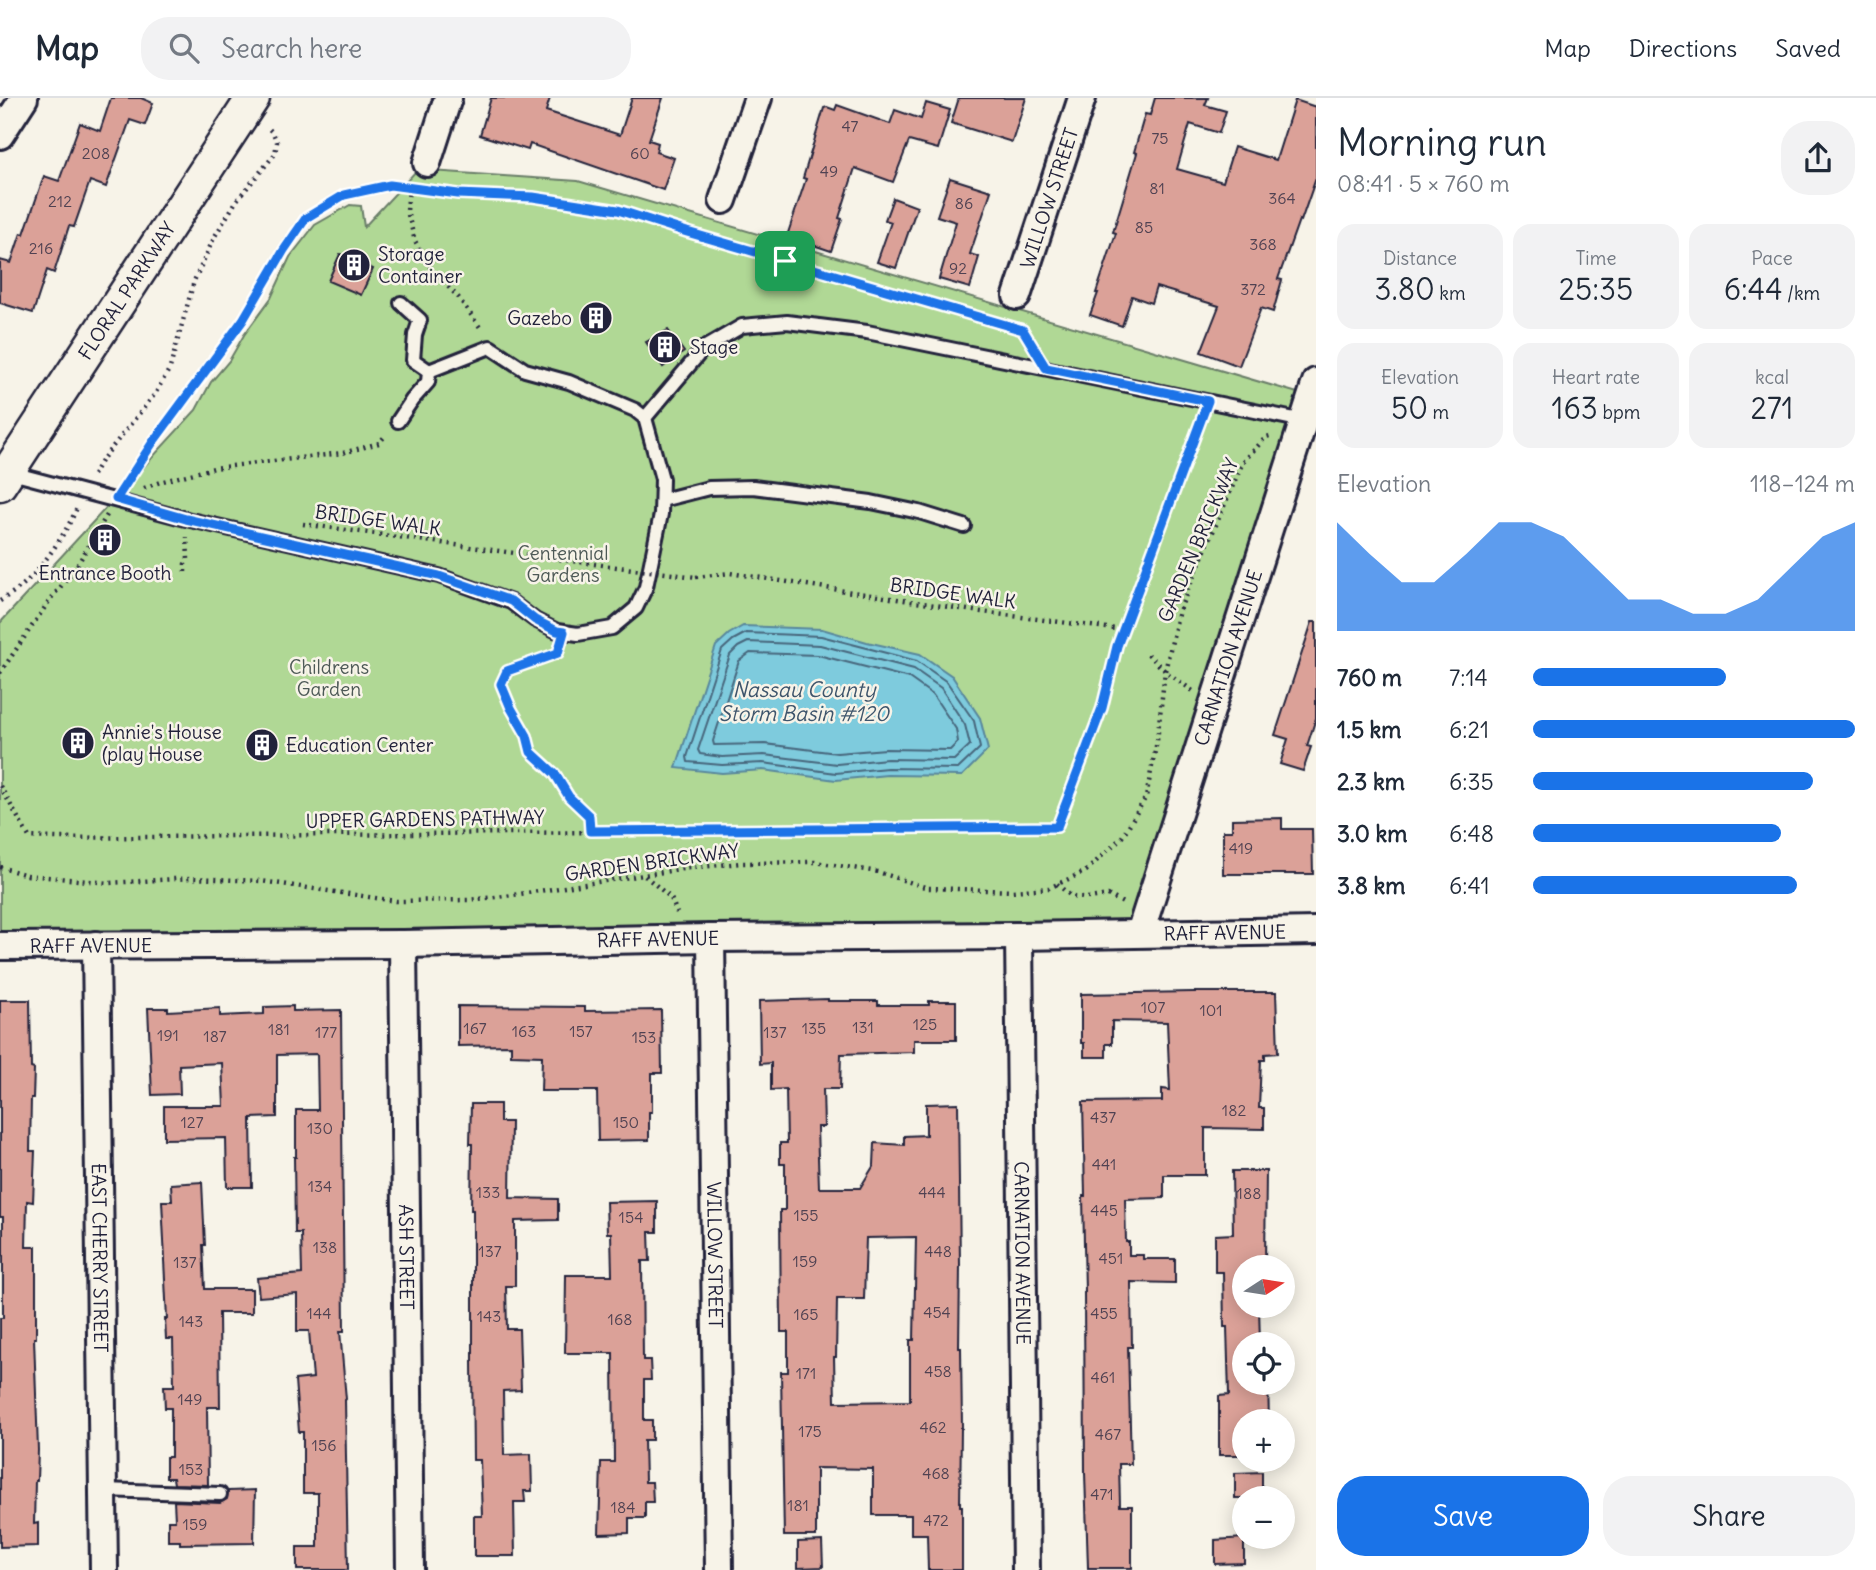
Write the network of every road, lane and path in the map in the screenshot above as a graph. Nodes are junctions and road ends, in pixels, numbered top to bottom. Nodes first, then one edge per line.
1 (24, 98) edge
2 (448, 98) edge
3 (758, 98) edge
4 (1082, 98) edge
5 (250, 102) edge
6 (0, 135) edge
7 (427, 163) dead end
8 (409, 187) junction
9 (723, 200) dead end
10 (1017, 296) dead end
11 (401, 303) dead end
12 (490, 347) junction
13 (1046, 368) junction
14 (429, 370) junction
15 (1316, 382) edge
16 (1208, 401) junction
17 (645, 418) junction
18 (398, 421) joint
19 (1301, 430) junction
20 (4, 478) edge
21 (85, 491) junction
22 (116, 499) junction
23 (662, 500) junction
24 (186, 519) junction
25 (298, 523) dead end
26 (964, 526) dead end
27 (185, 572) dead end
28 (0, 601) edge
29 (1123, 630) junction
30 (564, 632) junction
31 (1148, 654) dead end
32 (1165, 671) junction
33 (0, 673) edge
34 (1212, 705) junction
35 (0, 786) edge
36 (590, 831) junction
37 (0, 867) edge
38 (644, 876) junction
39 (1057, 884) junction
40 (1143, 924) junction
41 (1316, 931) edge
42 (1019, 936) junction
43 (711, 938) junction
44 (678, 939) junction
45 (403, 944) junction
46 (96, 945) junction
47 (0, 946) edge
48 (103, 1490) junction
49 (220, 1494) dead end
50 (104, 1570) edge
51 (410, 1570) edge
52 (719, 1570) edge
53 (1026, 1570) edge

1 - 6 street
2 - 7 street
3 - 9 street
4 - 10 street, WILLOW STREET
5 - 20 street, FLORAL PARKWAY
5 - 21 path
8 - 12 path
8 - 13 path
8 - 22 path
11 - 14 lane
12 - 14 lane
12 - 17 lane
13 - 16 lane
13 - 17 lane
14 - 18 lane
15 - 19 street, CARNATION AVENUE
16 - 19 lane
16 - 29 path, UPPER GARDENS PATHWAY
17 - 23 lane
18 - 22 path
19 - 32 path, GARDEN BRICKWAY
19 - 34 street, CARNATION AVENUE
20 - 21 lane
21 - 22 lane
21 - 28 path
22 - 24 lane
22 - 33 path
23 - 26 lane
23 - 30 lane
24 - 27 path
24 - 30 lane
25 - 29 path, BRIDGE WALK, bridge
29 - 36 path, UPPER GARDENS PATHWAY
30 - 36 path
31 - 32 path
32 - 34 path
32 - 39 path, GARDEN BRICKWAY
34 - 40 street, CARNATION AVENUE
35 - 36 path, UPPER GARDENS PATHWAY
37 - 38 path, GARDEN BRICKWAY
38 - 39 path, GARDEN BRICKWAY
38 - 44 path
39 - 40 path
40 - 41 street, RAFF AVENUE
40 - 42 street, RAFF AVENUE
42 - 43 street, RAFF AVENUE
42 - 53 street, CARNATION AVENUE
43 - 44 street, RAFF AVENUE
43 - 52 street, WILLOW STREET
44 - 45 street, RAFF AVENUE
45 - 46 street, RAFF AVENUE
45 - 51 street, ASH STREET
46 - 47 street, RAFF AVENUE
46 - 48 street, EAST CHERRY STREET
48 - 49 lane
48 - 50 street, EAST CHERRY STREET

